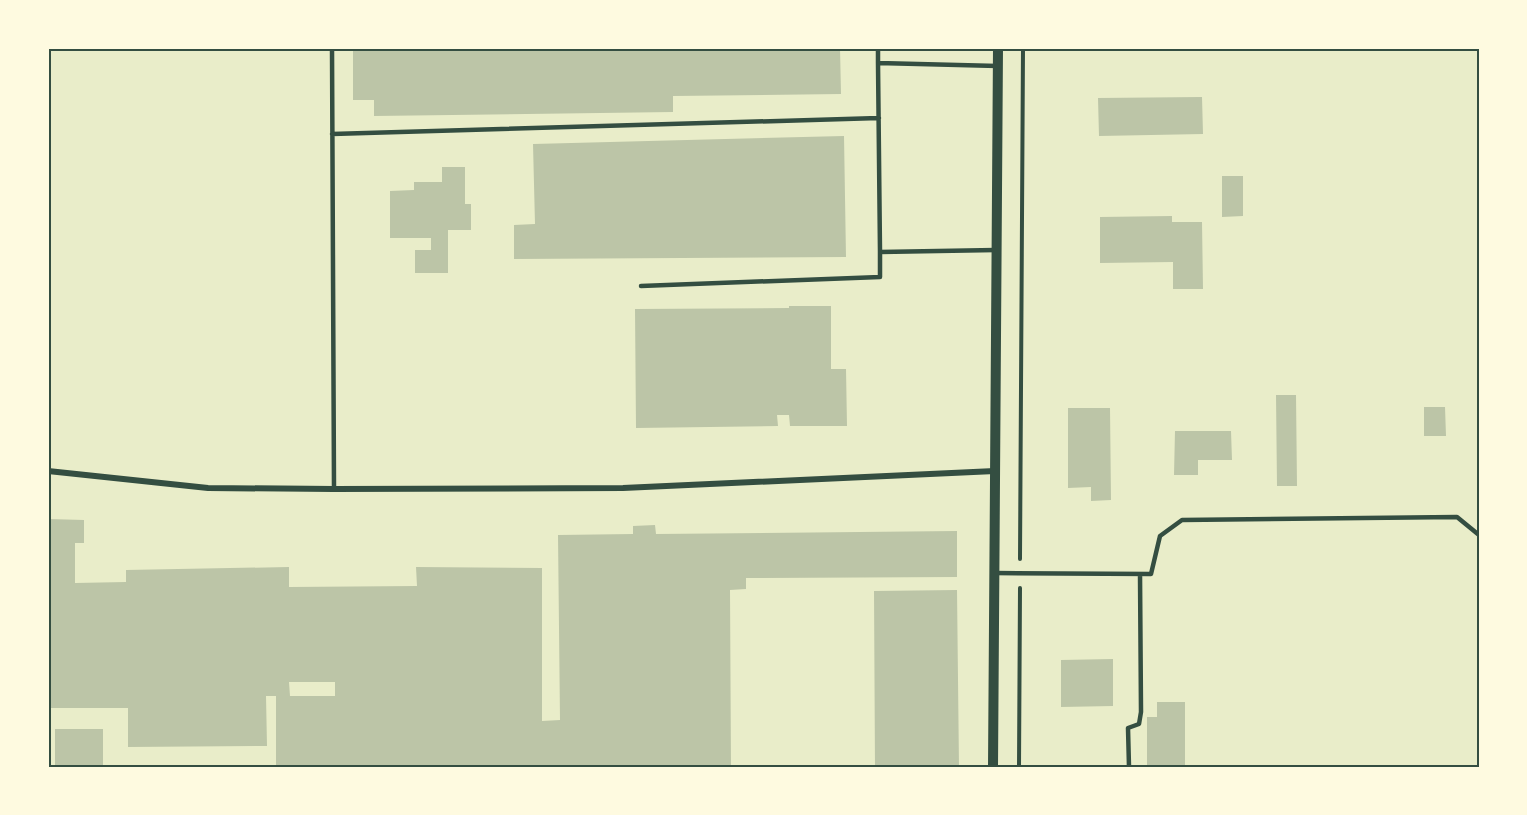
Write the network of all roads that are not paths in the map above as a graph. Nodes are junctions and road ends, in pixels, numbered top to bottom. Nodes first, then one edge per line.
1 (332, 48) edge
2 (878, 48) edge
3 (998, 48) edge
4 (878, 63) junction
5 (998, 66) junction
6 (879, 118) junction
7 (332, 134) junction
8 (996, 250) junction
9 (880, 252) junction
10 (640, 286) dead end
11 (48, 471) edge
12 (994, 471) junction
13 (334, 489) junction
14 (1479, 535) edge
15 (994, 573) junction
16 (1140, 574) junction
17 (993, 767) edge
18 (1129, 767) edge

1 - 7 lane
2 - 4 lane
3 - 5 street
4 - 5 lane
4 - 6 lane
5 - 8 street
6 - 7 lane
6 - 9 lane
7 - 13 lane
8 - 9 lane
8 - 12 street
9 - 10 lane
11 - 13 street
12 - 13 street
12 - 15 street
14 - 16 lane
15 - 16 lane
15 - 17 street
16 - 18 lane

